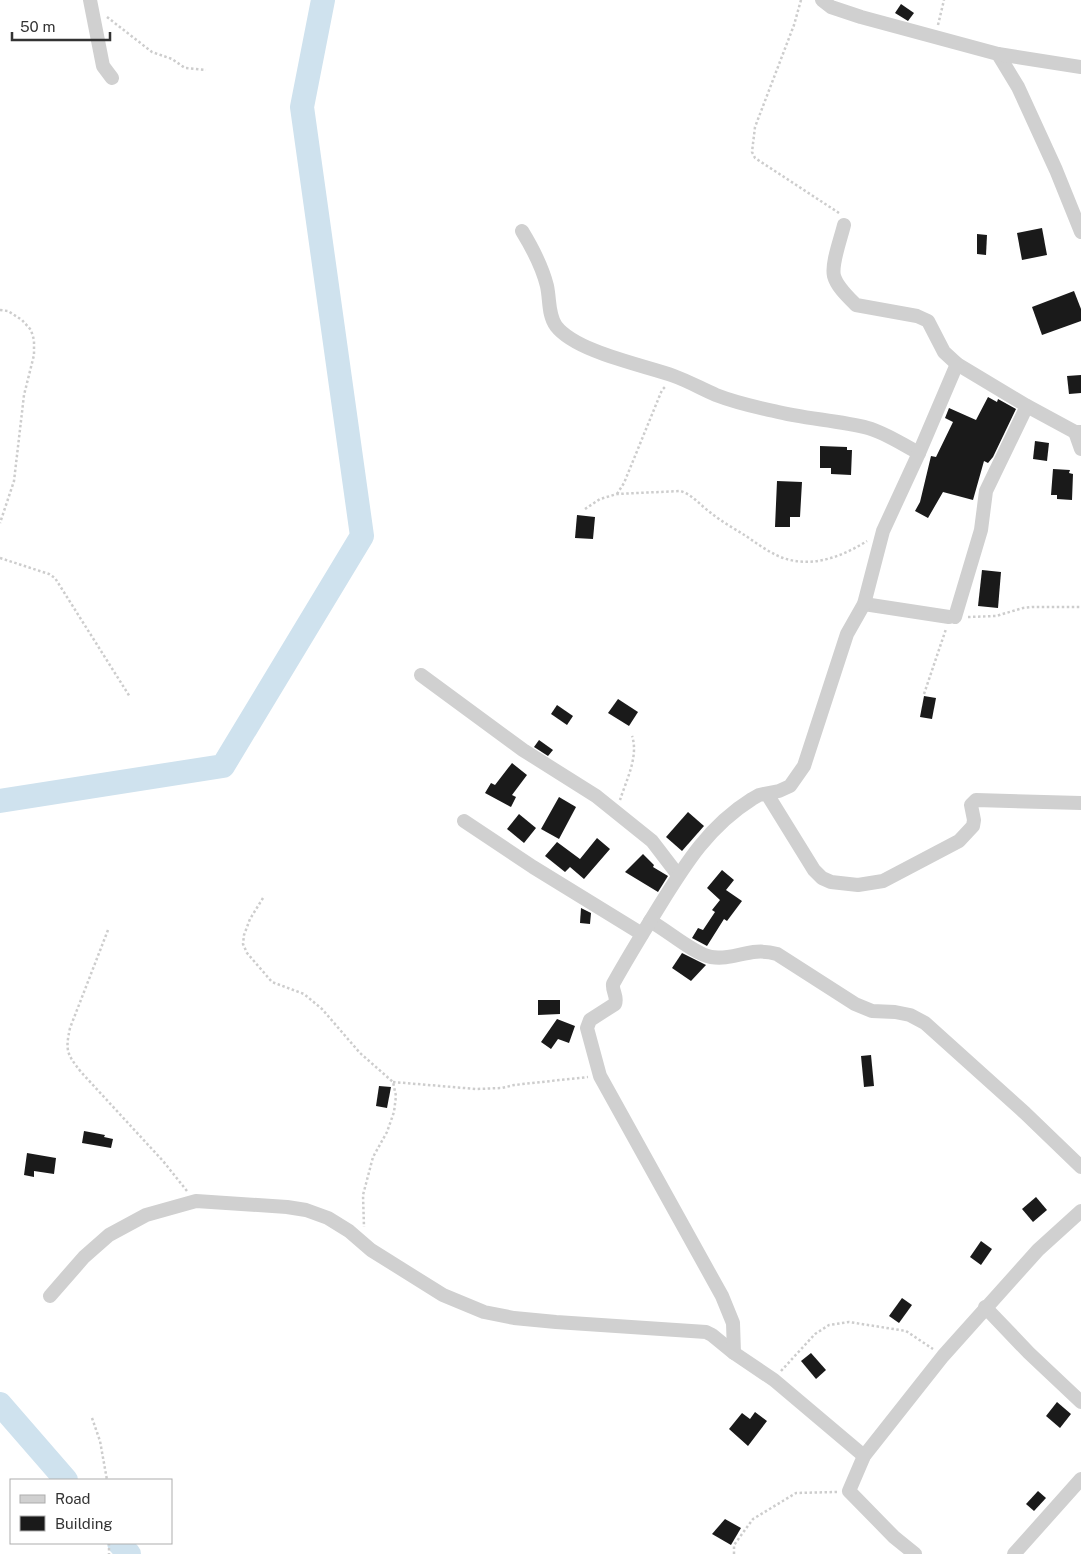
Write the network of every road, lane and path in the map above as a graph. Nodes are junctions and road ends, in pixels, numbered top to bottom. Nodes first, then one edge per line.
1 (801, 0) edge
2 (822, 0) edge
3 (944, 0) edge
4 (90, 2) edge
5 (936, 38) junction
6 (998, 54) junction
7 (1081, 67) edge
8 (206, 70) dead end
9 (112, 78) dead end
10 (844, 225) joint
11 (522, 231) dead end
12 (1081, 232) edge
13 (0, 310) edge
14 (957, 364) junction
15 (674, 376) junction
16 (1026, 406) junction
17 (1078, 432) edge
18 (1081, 448) edge
19 (919, 453) junction
20 (617, 494) junction
21 (585, 509) dead end
22 (0, 523) edge
23 (883, 531) junction
24 (0, 558) edge
25 (864, 604) junction
26 (1081, 607) edge
27 (952, 617) junction
28 (421, 675) dead end
29 (924, 694) dead end
30 (130, 697) dead end
31 (632, 736) dead end
32 (767, 794) junction
33 (1081, 803) edge
34 (616, 812) junction
35 (464, 821) dead end
36 (678, 875) junction
37 (264, 898) dead end
38 (650, 921) junction
39 (108, 930) dead end
40 (642, 934) junction
41 (600, 1076) junction
42 (393, 1082) junction
43 (1081, 1167) edge
44 (196, 1201) junction
45 (1081, 1211) edge
46 (365, 1229) dead end
47 (50, 1296) dead end
48 (985, 1307) junction
49 (734, 1353) junction
50 (943, 1356) junction
51 (774, 1380) junction
52 (1081, 1402) edge
53 (92, 1418) dead end
54 (864, 1456) junction
55 (107, 1479) edge
56 (1081, 1479) edge
57 (849, 1492) junction
58 (734, 1554) edge
59 (915, 1554) edge
60 (1014, 1554) edge

1 - 10 path
2 - 5 street
3 - 5 path
4 - 8 path
4 - 9 street
5 - 6 street
6 - 7 street
6 - 12 street
10 - 14 street
11 - 15 street
13 - 22 path
14 - 16 street
14 - 19 street
15 - 19 street
15 - 20 path
16 - 17 street
16 - 27 street
17 - 18 street
19 - 23 street
20 - 21 path
20 - 23 path
23 - 25 street
24 - 30 path
25 - 27 street
25 - 32 street
26 - 27 path
27 - 29 path
28 - 34 street
31 - 34 path
32 - 33 street
32 - 36 street
34 - 36 street
35 - 40 street
36 - 38 street
37 - 42 path
38 - 40 street
38 - 43 street
39 - 44 path
40 - 41 street
41 - 42 path
41 - 49 street
42 - 46 path
44 - 47 street
44 - 49 street
45 - 48 street
48 - 50 street
48 - 52 street
49 - 51 street
50 - 51 path
50 - 54 street
51 - 54 street
53 - 55 path
54 - 57 street
56 - 60 street
57 - 58 path
57 - 59 street

